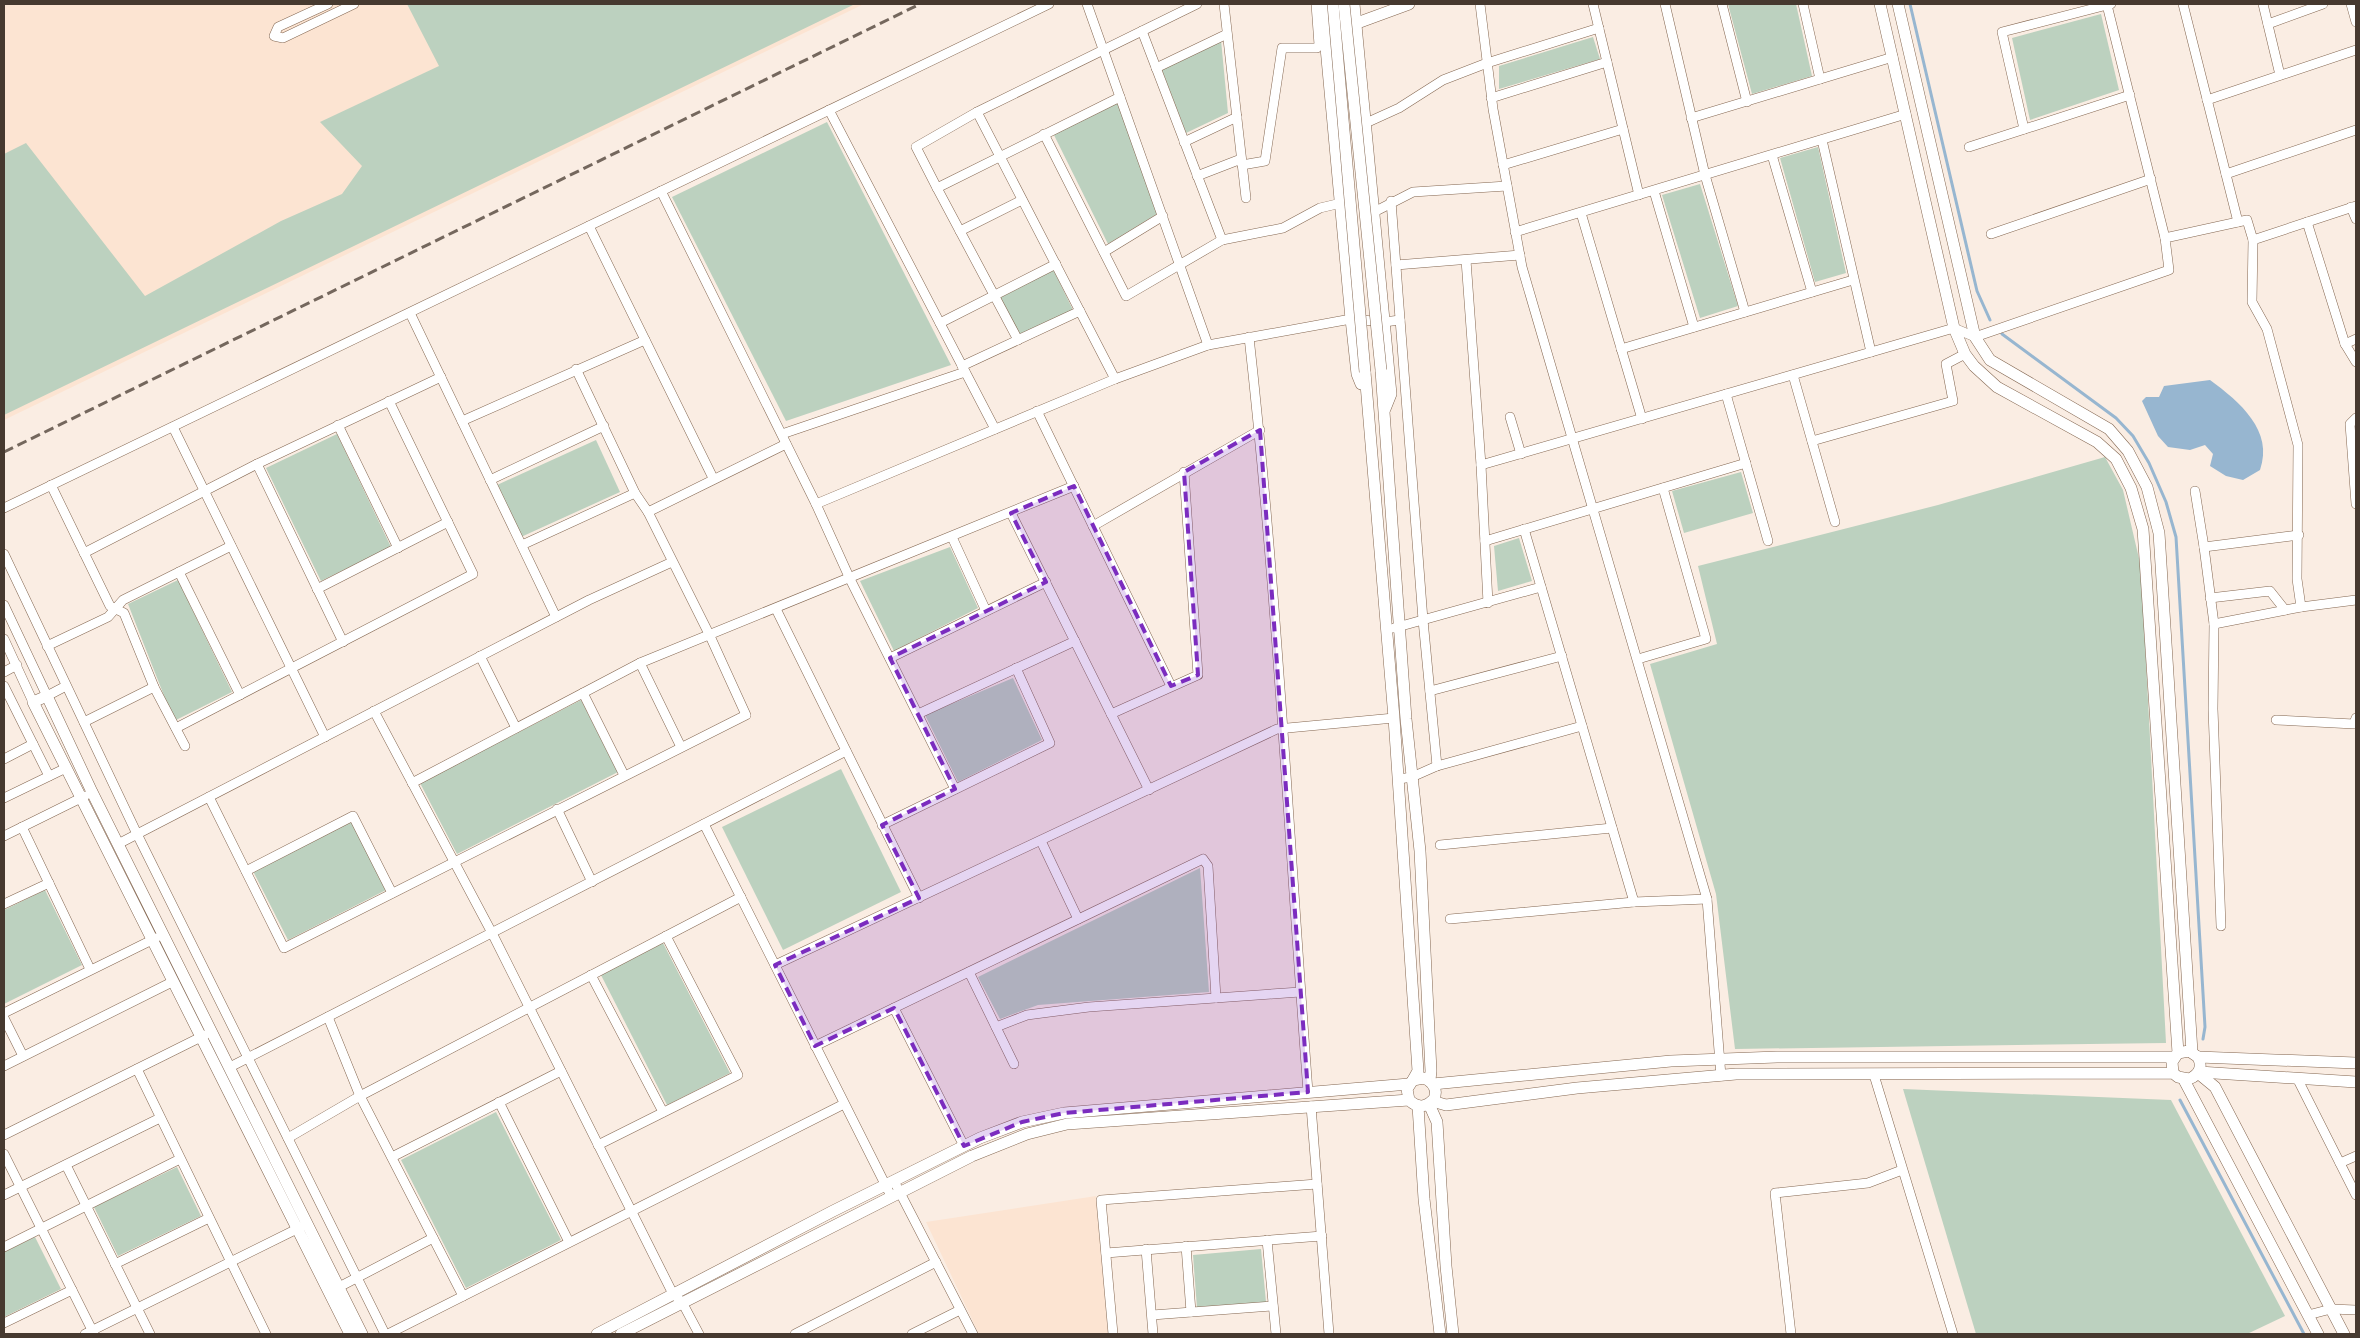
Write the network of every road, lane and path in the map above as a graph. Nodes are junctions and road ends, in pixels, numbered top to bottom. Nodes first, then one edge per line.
1 (325, 4) edge
2 (354, 4) edge
3 (1048, 4) edge
4 (1087, 4) edge
5 (1197, 4) edge
6 (1224, 4) edge
7 (1316, 4) edge
8 (1322, 4) edge
9 (1332, 4) edge
10 (1344, 4) edge
11 (1354, 4) edge
12 (1409, 4) edge
13 (1480, 4) edge
14 (1593, 4) edge
15 (1665, 4) edge
16 (1722, 4) edge
17 (1803, 4) edge
18 (1880, 4) edge
19 (1898, 4) edge
20 (2110, 4) edge
21 (2183, 4) edge
22 (2263, 4) edge
23 (2323, 4) edge
24 (2351, 4) edge
25 (312, 7) edge
26 (323, 19) junction
27 (2356, 22) edge
28 (1356, 24) junction
29 (2268, 24) junction
30 (1599, 28) junction
31 (1142, 31) junction
32 (1325, 32) junction
33 (1227, 34) junction
34 (1104, 50) junction
35 (2356, 50) edge
36 (1893, 58) junction
37 (1487, 62) junction
38 (1607, 62) junction
39 (1156, 68) junction
40 (2280, 74) junction
41 (1820, 79) junction
42 (2130, 96) junction
43 (1120, 97) junction
44 (1492, 98) junction
45 (2207, 100) junction
46 (1747, 102) junction
47 (828, 110) junction
48 (977, 112) junction
49 (1906, 114) junction
50 (1237, 117) junction
51 (1691, 118) junction
52 (1366, 123) junction
53 (1623, 129) junction
54 (2024, 129) junction
55 (2356, 130) edge
56 (1044, 134) junction
57 (1822, 140) junction
58 (1184, 142) junction
59 (1969, 147) dead end
60 (1772, 155) junction
61 (1000, 156) junction
62 (1242, 162) junction
63 (1503, 165) junction
64 (2226, 174) junction
65 (1705, 175) junction
66 (1197, 176) junction
67 (2151, 179) junction
68 (1507, 186) junction
69 (937, 188) junction
70 (661, 191) junction
71 (1654, 191) junction
72 (1639, 195) junction
73 (1246, 198) dead end
74 (1022, 200) junction
75 (1391, 201) junction
76 (1341, 203) junction
77 (2354, 206) edge
78 (1374, 212) junction
79 (1581, 213) junction
80 (1162, 216) junction
81 (2356, 219) edge
82 (2238, 222) junction
83 (2307, 222) junction
84 (589, 226) junction
85 (960, 231) junction
86 (1516, 232) junction
87 (1991, 234) dead end
88 (2166, 238) junction
89 (1222, 240) junction
90 (2253, 240) junction
91 (1104, 252) junction
92 (1520, 255) junction
93 (1466, 260) junction
94 (1056, 264) junction
95 (1180, 265) junction
96 (1396, 265) junction
97 (1853, 280) junction
98 (1812, 292) junction
99 (994, 295) junction
100 (1080, 311) junction
101 (410, 312) junction
102 (1745, 312) junction
103 (1351, 318) junction
104 (1400, 320) junction
105 (1384, 322) junction
106 (940, 323) junction
107 (1694, 327) junction
108 (1954, 328) junction
109 (1249, 337) junction
110 (1975, 337) junction
111 (2356, 339) edge
112 (645, 340) junction
113 (1018, 340) junction
114 (2346, 344) junction
115 (1208, 345) junction
116 (1621, 349) junction
117 (1871, 352) junction
118 (1965, 354) junction
119 (2356, 362) edge
120 (576, 369) junction
121 (964, 369) junction
122 (1794, 375) junction
123 (441, 377) junction
124 (1115, 379) junction
125 (1726, 394) junction
126 (389, 401) junction
127 (1367, 402) junction
128 (1384, 410) junction
129 (1037, 411) junction
130 (1510, 417) dead end
131 (2356, 418) edge
132 (1642, 419) junction
133 (462, 421) junction
134 (338, 425) junction
135 (604, 426) junction
136 (173, 427) junction
137 (995, 429) junction
138 (1260, 430) junction
139 (782, 434) junction
140 (1573, 439) junction
141 (1812, 441) junction
142 (786, 444) junction
143 (1520, 454) junction
144 (1746, 463) junction
145 (257, 464) junction
146 (1481, 465) junction
147 (1184, 472) junction
148 (713, 478) junction
149 (490, 480) junction
150 (51, 486) junction
151 (1074, 486) junction
152 (1663, 488) junction
153 (2195, 491) dead end
154 (204, 492) junction
155 (636, 493) junction
156 (816, 504) junction
157 (2356, 504) edge
158 (4, 508) edge
159 (1593, 508) junction
160 (648, 512) junction
161 (1011, 513) junction
162 (448, 522) junction
163 (1835, 522) dead end
164 (1093, 526) junction
165 (1524, 529) junction
166 (2299, 535) junction
167 (952, 537) junction
168 (1485, 541) junction
169 (1768, 542) dead end
170 (522, 545) junction
171 (231, 546) junction
172 (2204, 547) junction
173 (398, 548) junction
174 (84, 553) junction
175 (4, 554) edge
176 (672, 562) junction
177 (179, 572) junction
178 (850, 579) junction
179 (1046, 582) junction
180 (1541, 587) junction
181 (317, 589) junction
182 (2210, 598) junction
183 (2356, 600) edge
184 (1488, 603) junction
185 (4, 605) edge
186 (2301, 607) junction
187 (116, 609) junction
188 (776, 609) junction
189 (2284, 610) junction
190 (986, 611) junction
191 (556, 616) junction
192 (1423, 620) junction
193 (2214, 624) junction
194 (1401, 626) junction
195 (1387, 630) junction
196 (710, 636) junction
197 (4, 639) edge
198 (1075, 641) junction
199 (343, 642) junction
200 (47, 646) junction
201 (480, 656) junction
202 (1562, 656) junction
203 (890, 658) junction
204 (1638, 659) junction
205 (640, 663) junction
206 (16, 665) junction
207 (291, 668) junction
208 (1016, 668) junction
209 (4, 672) edge
210 (4, 686) edge
211 (66, 686) junction
212 (1171, 686) junction
213 (154, 687) junction
214 (1430, 691) junction
215 (583, 693) junction
216 (240, 695) junction
217 (47, 696) junction
218 (33, 702) junction
219 (374, 711) junction
220 (918, 714) junction
221 (1111, 714) junction
222 (1394, 718) junction
223 (2356, 718) edge
224 (2276, 720) dead end
225 (84, 722) junction
226 (1582, 726) junction
227 (176, 728) junction
228 (516, 728) junction
229 (1284, 728) junction
230 (325, 737) junction
231 (33, 744) junction
232 (185, 746) dead end
233 (681, 747) junction
234 (846, 751) junction
235 (4, 759) edge
236 (1437, 766) junction
237 (66, 768) junction
238 (624, 775) junction
239 (49, 776) junction
240 (1412, 777) junction
241 (1399, 779) junction
242 (412, 783) junction
243 (955, 789) junction
244 (1149, 790) junction
245 (92, 792) junction
246 (209, 797) junction
247 (4, 798) edge
248 (81, 798) junction
249 (557, 809) junction
250 (704, 824) junction
251 (882, 825) junction
252 (22, 827) junction
253 (1612, 828) junction
254 (137, 834) junction
255 (4, 836) edge
256 (1041, 841) junction
257 (118, 844) junction
258 (1440, 845) dead end
259 (454, 862) junction
260 (246, 871) junction
261 (592, 882) junction
262 (49, 883) junction
263 (392, 893) junction
264 (741, 897) junction
265 (919, 898) junction
266 (1707, 899) junction
267 (1634, 902) junction
268 (4, 904) edge
269 (1078, 919) junction
270 (1450, 919) dead end
271 (2220, 926) dead end
272 (492, 934) junction
273 (163, 935) junction
274 (666, 936) junction
275 (152, 940) junction
276 (775, 965) junction
277 (90, 969) junction
278 (969, 972) junction
279 (591, 975) junction
280 (172, 982) junction
281 (1300, 992) junction
282 (1216, 998) junction
283 (529, 1008) junction
284 (894, 1008) junction
285 (4, 1013) edge
286 (328, 1017) junction
287 (4, 1018) edge
288 (996, 1028) junction
289 (212, 1032) junction
290 (200, 1038) junction
291 (815, 1046) junction
292 (2195, 1054) junction
293 (2176, 1055) junction
294 (23, 1056) junction
295 (248, 1058) junction
296 (1721, 1059) junction
297 (2356, 1063) edge
298 (1014, 1064) dead end
299 (4, 1066) edge
300 (230, 1068) junction
301 (137, 1069) junction
302 (561, 1071) junction
303 (2199, 1072) junction
304 (2173, 1073) junction
305 (1874, 1075) junction
306 (1721, 1076) junction
307 (2297, 1078) junction
308 (2184, 1080) junction
309 (1411, 1082) junction
310 (1431, 1082) junction
311 (2356, 1082) edge
312 (1308, 1092) junction
313 (360, 1096) junction
314 (499, 1102) junction
315 (1422, 1103) junction
316 (844, 1104) junction
317 (1311, 1106) junction
318 (662, 1112) junction
319 (160, 1118) junction
320 (1006, 1128) junction
321 (4, 1135) edge
322 (288, 1138) junction
323 (1011, 1141) junction
324 (598, 1144) junction
325 (964, 1146) junction
326 (4, 1154) edge
327 (2356, 1156) edge
328 (392, 1157) junction
329 (180, 1159) junction
330 (2340, 1163) junction
331 (66, 1164) junction
332 (1902, 1170) junction
333 (889, 1183) junction
334 (1317, 1184) junction
335 (20, 1187) junction
336 (895, 1194) junction
337 (4, 1195) edge
338 (2356, 1195) edge
339 (86, 1206) junction
340 (631, 1210) junction
341 (209, 1218) junction
342 (308, 1224) junction
343 (41, 1228) junction
344 (297, 1230) junction
345 (1322, 1236) junction
346 (433, 1238) junction
347 (1267, 1240) junction
348 (569, 1242) junction
349 (1186, 1246) junction
350 (4, 1247) edge
351 (1146, 1250) junction
352 (1106, 1253) junction
353 (230, 1262) junction
354 (936, 1262) junction
355 (116, 1264) junction
356 (357, 1277) junction
357 (338, 1287) junction
358 (72, 1290) junction
359 (673, 1294) junction
360 (463, 1296) junction
361 (682, 1302) junction
362 (1273, 1306) junction
363 (137, 1308) junction
364 (2331, 1309) junction
365 (960, 1310) junction
366 (2356, 1310) edge
367 (1191, 1312) junction
368 (1152, 1315) junction
369 (2308, 1315) junction
370 (4, 1324) edge
371 (91, 1333) edge
372 (1453, 1333) edge
373 (150, 1334) edge
374 (266, 1334) edge
375 (350, 1334) edge
376 (362, 1334) edge
377 (387, 1334) edge
378 (597, 1334) edge
379 (621, 1334) edge
380 (699, 1334) edge
381 (795, 1334) edge
382 (912, 1334) edge
383 (973, 1334) edge
384 (1114, 1334) edge
385 (1153, 1334) edge
386 (1276, 1334) edge
387 (1330, 1334) edge
388 (1434, 1334) edge
389 (1440, 1334) edge
390 (1791, 1334) edge
391 (1953, 1334) edge
392 (2318, 1334) edge
393 (2344, 1334) edge

1 - 25 street
1 - 26 street
2 - 26 street
3 - 47 street
4 - 34 street
5 - 31 street
6 - 33 street
7 - 62 street
8 - 32 street
9 - 127 street, bridge
10 - 128 street, bridge
11 - 28 street
12 - 28 street
13 - 37 street
14 - 30 street
15 - 51 street
16 - 46 street
17 - 41 street
18 - 36 street
19 - 110 street
20 - 42 street
20 - 54 street
21 - 45 street
22 - 29 street
23 - 29 street
24 - 27 street
25 - 26 street
25 - 26 street
28 - 32 street
28 - 52 street
29 - 40 street
30 - 37 street
30 - 38 street
31 - 34 street
31 - 39 street
32 - 76 street
33 - 39 street
33 - 50 street
34 - 43 street
34 - 48 street
35 - 40 street
36 - 41 street
36 - 49 street
37 - 44 street
37 - 52 street
38 - 44 street
38 - 53 street
39 - 58 street
40 - 45 street
41 - 46 street
42 - 54 street
42 - 67 street
43 - 56 street
43 - 80 street
44 - 63 street
45 - 64 street
46 - 51 street
47 - 70 street
47 - 106 street
48 - 61 street
48 - 69 street
49 - 57 street
49 - 108 street
50 - 58 street
50 - 62 street
51 - 65 street
52 - 78 street
53 - 63 street
53 - 72 street
54 - 59 street
55 - 64 street
56 - 61 street
56 - 91 street
57 - 60 street
57 - 97 street
58 - 66 street
60 - 65 street
60 - 98 street
61 - 69 street
61 - 74 street
62 - 66 street
62 - 73 street
63 - 68 street
64 - 82 street
65 - 71 street
65 - 102 street
66 - 89 street
67 - 87 street
67 - 88 street
68 - 75 street
68 - 86 street
69 - 85 street
70 - 84 street
70 - 139 street
71 - 72 street
71 - 107 street
72 - 79 street
74 - 85 street
74 - 94 street
75 - 78 street
75 - 96 street
76 - 89 street
76 - 103 street
77 - 81 street
77 - 83 street
78 - 105 street
79 - 86 street
79 - 116 street
80 - 91 street
80 - 95 street
82 - 88 street
82 - 90 street
83 - 90 street
83 - 114 street
84 - 101 street
84 - 112 street
85 - 99 street
86 - 92 street
88 - 110 street
89 - 95 street
90 - 166 street
91 - 95 street
92 - 93 street
92 - 140 street
93 - 96 street
93 - 146 street
94 - 99 street
94 - 100 street
95 - 115 street
96 - 104 street
97 - 98 street
97 - 117 street
98 - 102 street
99 - 106 street
99 - 113 street
100 - 113 street
100 - 124 street
101 - 123 street
101 - 136 street
102 - 107 street
103 - 105 street
103 - 109 street
103 - 127 street
104 - 105 street
104 - 192 street
105 - 128 street
106 - 121 street
107 - 116 street
108 - 110 street
108 - 117 street
108 - 118 street
109 - 115 street
109 - 138 street
110 - 292 street
111 - 114 street
112 - 120 street
112 - 148 street
113 - 121 street
114 - 119 street
115 - 124 street
116 - 132 street
117 - 122 street
118 - 141 street
118 - 293 street
120 - 133 street
120 - 135 street
121 - 137 street
121 - 139 street
122 - 125 street
122 - 141 street
123 - 126 street
123 - 133 street
124 - 129 street
125 - 132 street
125 - 144 street
126 - 134 street
126 - 162 street
127 - 195 street
128 - 194 street
129 - 137 street
129 - 151 street
130 - 143 street
131 - 157 street
132 - 140 street
133 - 149 street
134 - 145 street
134 - 173 street
135 - 149 street
135 - 155 street
136 - 150 street
136 - 154 street
137 - 156 street
138 - 147 street
138 - 229 street
139 - 142 street
140 - 143 street
140 - 159 street
141 - 163 street
142 - 148 street
142 - 156 street
143 - 146 street
144 - 152 street
144 - 169 street
145 - 154 street
145 - 181 street
146 - 168 street
147 - 164 street
147 - 212 street
148 - 160 street
149 - 170 street
150 - 158 street
150 - 174 street
151 - 161 street
151 - 164 street
152 - 159 street
152 - 204 street
153 - 172 street
154 - 171 street
154 - 174 street
155 - 160 street
155 - 170 street
156 - 178 street
159 - 165 street
159 - 204 street
160 - 176 street
161 - 167 street
161 - 179 street
162 - 173 street
162 - 199 street
164 - 212 street
165 - 168 street
165 - 180 street
166 - 172 street
166 - 186 street
167 - 178 street
167 - 190 street
168 - 184 street
170 - 191 street
171 - 177 street
171 - 207 street
172 - 182 street
173 - 181 street
174 - 187 street
175 - 200 street
176 - 191 street
176 - 196 street
177 - 187 street
177 - 216 street
178 - 188 street
178 - 203 street
179 - 190 street
179 - 198 street
180 - 184 street
180 - 202 street
181 - 199 street
182 - 189 street
182 - 193 street
183 - 186 street
184 - 192 street
185 - 217 street
186 - 189 street
187 - 200 street
187 - 213 street
188 - 196 street
188 - 234 street
189 - 193 street
190 - 203 street
191 - 201 street
192 - 194 street
192 - 214 street
193 - 271 street
194 - 195 street
194 - 240 street
195 - 222 street
196 - 205 street
196 - 233 street
197 - 206 street
198 - 208 street
198 - 221 street
199 - 207 street
200 - 211 street
201 - 219 street
201 - 228 street
202 - 214 street
202 - 226 street
203 - 220 street
204 - 266 street
205 - 215 street
205 - 233 street
206 - 209 street
206 - 218 street
207 - 216 street
207 - 230 street
208 - 220 street
208 - 243 street
210 - 231 street
211 - 217 street
211 - 225 street
212 - 221 street
213 - 225 street
213 - 227 street
214 - 236 street
215 - 228 street
215 - 238 street
216 - 227 street
217 - 218 street
217 - 245 street
218 - 237 street
219 - 230 street
219 - 242 street
220 - 243 street
221 - 244 street
222 - 229 street
222 - 241 street
223 - 224 street
225 - 254 street
226 - 236 street
226 - 253 street
227 - 232 street
228 - 242 street
229 - 244 street
229 - 281 street
230 - 246 street
231 - 235 street
231 - 239 street
233 - 238 street
234 - 250 street
234 - 251 street
236 - 240 street
237 - 239 street
237 - 248 street
238 - 249 street
239 - 247 street
240 - 241 street
240 - 310 street
241 - 309 street
242 - 259 street
243 - 251 street
244 - 256 street
245 - 248 street
245 - 257 street
246 - 254 street
246 - 260 street
248 - 252 street
248 - 275 street
249 - 259 street
249 - 261 street
250 - 261 street
250 - 264 street
251 - 265 street
252 - 255 street
252 - 262 street
253 - 258 street
253 - 267 street
254 - 257 street
254 - 295 street
256 - 265 street
256 - 269 street
257 - 273 street
259 - 263 street
259 - 272 street
260 - 263 street
260 - 263 street
261 - 272 street
262 - 268 street
262 - 277 street
264 - 274 street
264 - 276 street
265 - 276 street
266 - 267 street
266 - 296 street
267 - 270 street
269 - 278 street
269 - 282 street
272 - 283 street
272 - 286 street
273 - 275 street
273 - 289 street
274 - 279 street
274 - 318 street
275 - 277 street
275 - 280 street
276 - 291 street
277 - 285 street
278 - 284 street
278 - 288 street
279 - 283 street
279 - 318 street
280 - 290 street
280 - 294 street
281 - 282 street
281 - 312 street
282 - 288 street
283 - 302 street
283 - 313 street
284 - 291 street
284 - 325 street
286 - 295 street
286 - 313 street
287 - 294 street
288 - 298 street
289 - 290 street
289 - 300 street
290 - 301 street
290 - 344 street
291 - 316 street
292 - 293 street
292 - 297 street
292 - 303 street
293 - 296 street
293 - 304 street
294 - 299 street
295 - 300 street
295 - 322 street
296 - 306 street
296 - 310 street
300 - 342 street
301 - 319 street
301 - 321 street
302 - 314 street
302 - 324 street
303 - 307 street
303 - 308 street
303 - 364 street
304 - 305 street
304 - 308 street
305 - 306 street
305 - 332 street
306 - 315 street
307 - 311 street
307 - 330 street
308 - 369 street
309 - 310 street
309 - 312 street
309 - 315 street
310 - 315 street
312 - 320 street
313 - 322 street
313 - 328 street
314 - 328 street
314 - 348 street
315 - 317 street
315 - 372 street
315 - 389 street
316 - 333 street
316 - 340 street
317 - 323 street
317 - 334 street
318 - 324 street
319 - 329 street
319 - 331 street
320 - 323 street
320 - 325 street
322 - 356 street
323 - 336 street
324 - 340 street
325 - 333 street
326 - 335 street
327 - 330 street
328 - 346 street
329 - 339 street
329 - 341 street
330 - 338 street
331 - 335 street
331 - 339 street
332 - 390 street
332 - 391 street
333 - 336 street
333 - 359 street
334 - 345 street
334 - 352 street
335 - 337 street
335 - 343 street
336 - 354 street
336 - 361 street
339 - 343 street
339 - 355 street
340 - 348 street
340 - 359 street
341 - 353 street
341 - 355 street
342 - 344 street
342 - 357 street
343 - 350 street
343 - 358 street
344 - 353 street
344 - 375 street
345 - 347 street
345 - 387 street
346 - 356 street
346 - 360 street
347 - 349 street
347 - 362 street
348 - 360 street
349 - 351 street
349 - 367 street
351 - 352 street
351 - 368 street
352 - 384 street
353 - 363 street
353 - 374 street
354 - 365 street
354 - 381 street
355 - 363 street
356 - 357 street
356 - 377 street
357 - 376 street
358 - 370 street
358 - 371 street
359 - 361 street
359 - 378 street
360 - 377 street
361 - 379 street
361 - 380 street
362 - 367 street
362 - 386 street
363 - 371 street
363 - 373 street
364 - 366 street
364 - 369 street
364 - 393 street
365 - 382 street
365 - 383 street
367 - 368 street
368 - 385 street
369 - 392 street
372 - 389 street
388 - 389 street

